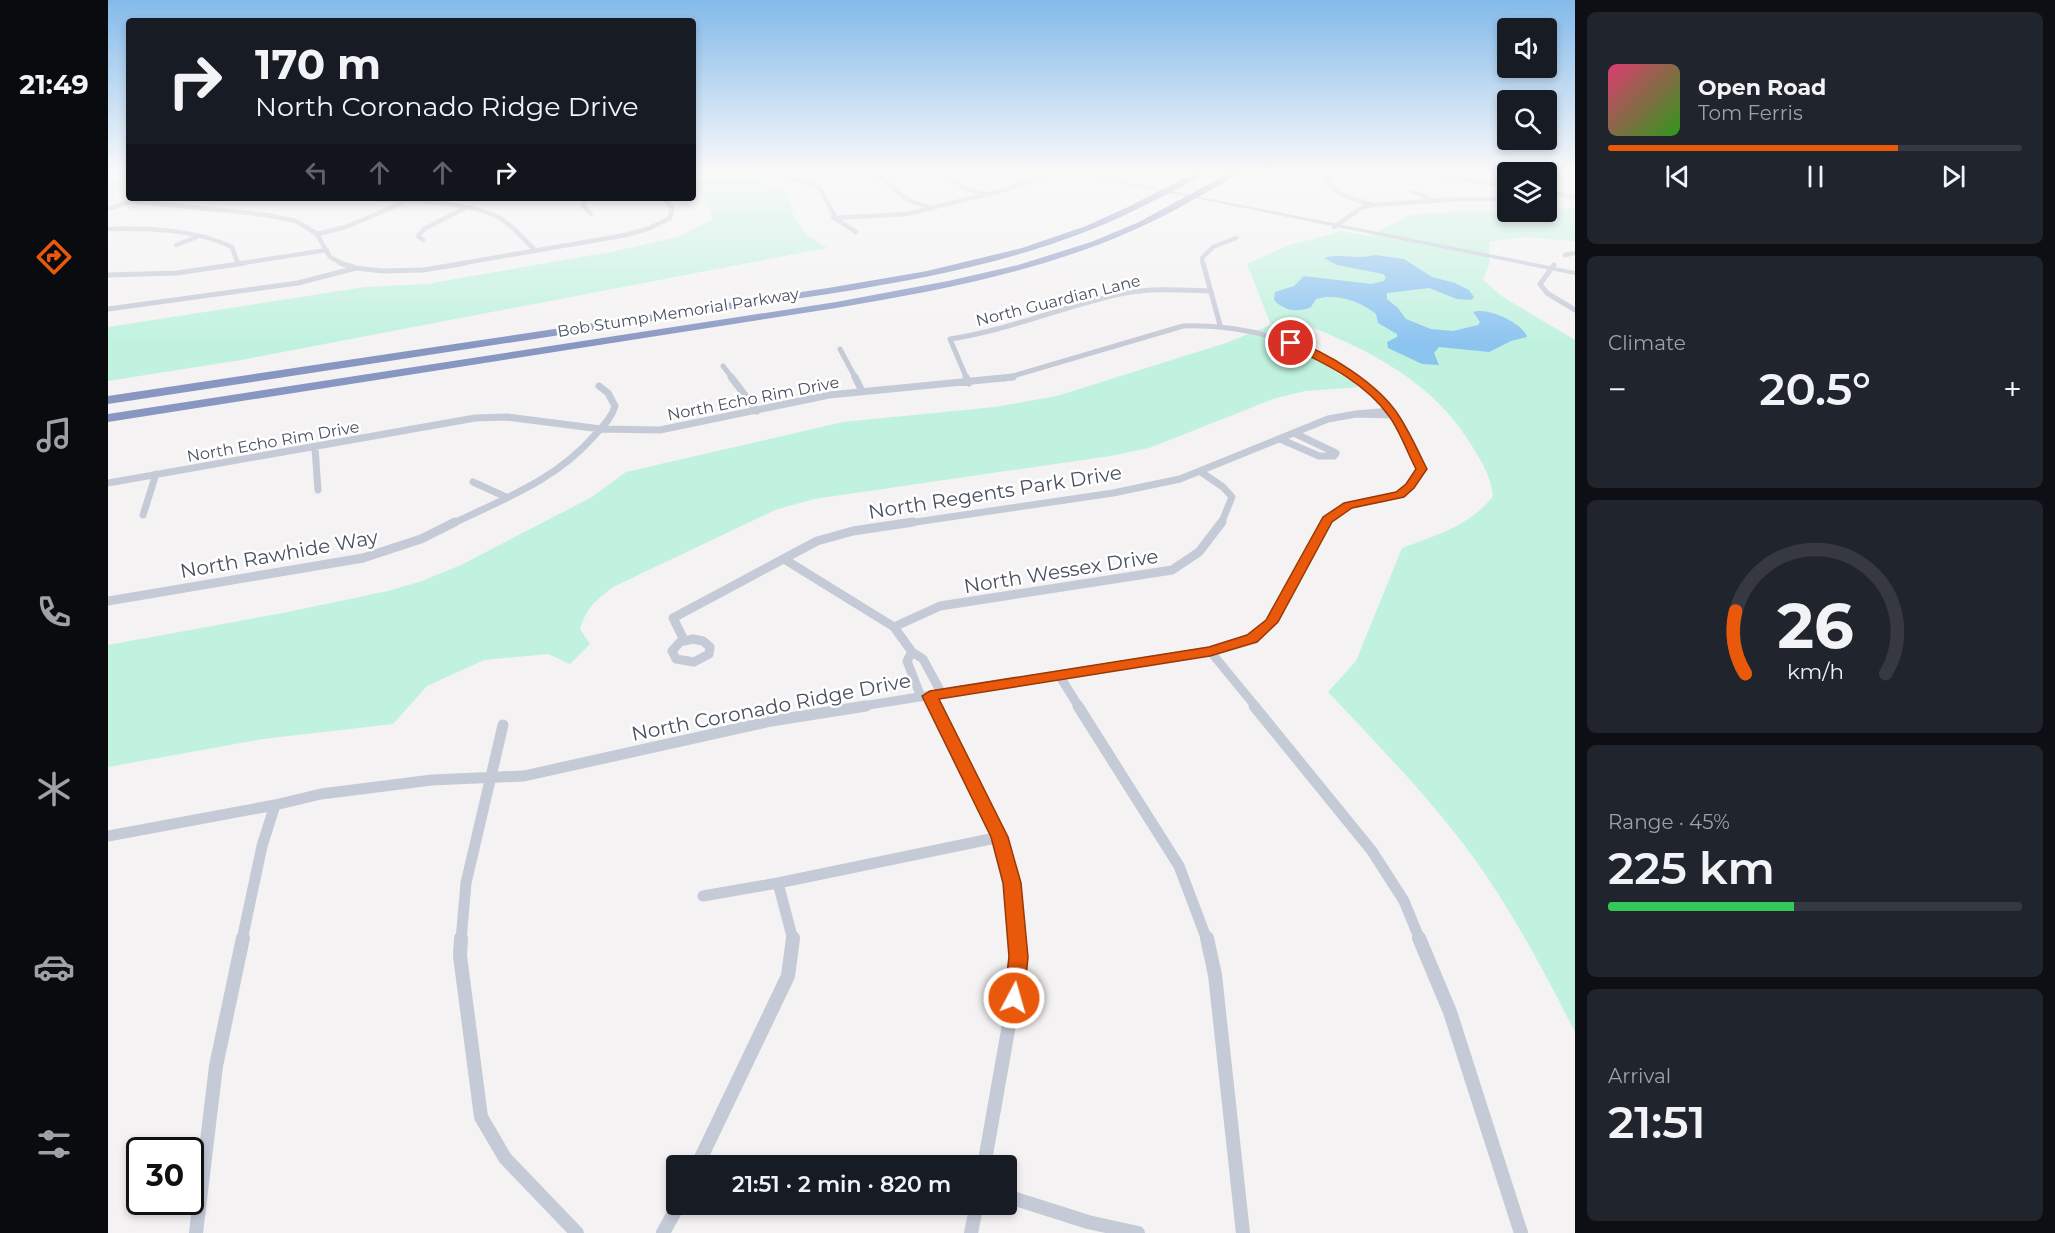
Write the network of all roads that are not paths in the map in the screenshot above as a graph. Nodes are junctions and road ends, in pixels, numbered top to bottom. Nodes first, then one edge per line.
1 (149, 231) edge
2 (311, 231) edge
3 (331, 231) edge
4 (423, 231) edge
5 (514, 231) edge
6 (641, 231) edge
7 (853, 231) edge
8 (1082, 231) edge
9 (1126, 231) edge
10 (1365, 231) edge
11 (856, 232) dead end
12 (317, 234) junction
13 (200, 236) junction
14 (1236, 238) dead end
15 (423, 240) dead end
16 (176, 245) dead end
17 (327, 250) junction
18 (536, 251) junction
19 (1575, 253) edge
20 (1575, 259) edge
21 (238, 264) junction
22 (1553, 267) junction
23 (356, 268) junction
24 (1575, 271) edge
25 (109, 275) edge
26 (1209, 291) junction
27 (108, 309) edge
28 (1575, 310) edge
29 (1220, 325) junction
30 (840, 348) dead end
31 (723, 366) dead end
32 (969, 383) junction
33 (599, 386) dead end
34 (862, 391) junction
35 (108, 400) edge
36 (757, 411) junction
37 (1392, 413) junction
38 (108, 418) edge
39 (601, 429) junction
40 (1294, 433) junction
41 (1280, 439) junction
42 (315, 448) junction
43 (1201, 472) junction
44 (156, 474) junction
45 (473, 482) dead end
46 (108, 483) edge
47 (318, 490) dead end
48 (506, 497) junction
49 (143, 515) dead end
50 (784, 559) junction
51 (108, 601) edge
52 (894, 627) junction
53 (684, 640) dead end
54 (1210, 651) junction
55 (912, 652) junction
56 (1059, 675) junction
57 (931, 696) junction
58 (503, 725) dead end
59 (491, 777) junction
60 (275, 805) junction
61 (108, 837) edge
62 (1000, 837) junction
63 (778, 883) junction
64 (703, 896) dead end
65 (702, 1155) edge
66 (986, 1155) edge
67 (1017, 1199) edge
68 (673, 1215) edge
69 (974, 1215) edge
70 (196, 1233) edge
71 (577, 1233) edge
72 (663, 1233) edge
73 (970, 1233) edge
74 (1138, 1233) edge
75 (1243, 1233) edge
76 (1521, 1233) edge

1 - 13 street
2 - 12 street
3 - 12 street
4 - 15 street
5 - 18 street
6 - 18 street
7 - 11 street
8 - 35 highway, Bob Stump Memorial Parkway
9 - 38 highway, Bob Stump Memorial Parkway
10 - 22 street
12 - 17 street
13 - 16 street
13 - 21 street
14 - 26 street
17 - 21 street
17 - 23 street
18 - 23 street
19 - 20 street
21 - 25 street
22 - 24 street
22 - 28 street
23 - 27 street
26 - 29 street
26 - 32 street, North Guardian Lane
29 - 32 street, North Echo Rim Drive
29 - 37 street, North Coronado Ridge Drive
30 - 34 street
31 - 36 street
32 - 34 street, North Echo Rim Drive
33 - 39 street, North Rawhide Way
34 - 36 street, North Echo Rim Drive
36 - 39 street, North Echo Rim Drive
37 - 40 street, North Regents Park Drive
37 - 54 street, North Coronado Ridge Drive
39 - 42 street, North Echo Rim Drive
39 - 48 street, North Rawhide Way
40 - 41 street, North Regents Park Drive
40 - 41 street
41 - 43 street, North Regents Park Drive
42 - 44 street, North Echo Rim Drive
42 - 47 street
43 - 50 street, North Regents Park Drive
43 - 52 street, North Wessex Drive
44 - 46 street, North Echo Rim Drive
44 - 49 street
45 - 48 street
48 - 51 street, North Rawhide Way
50 - 52 street
50 - 53 street, North Regents Park Drive
52 - 55 street
54 - 56 street, North Coronado Ridge Drive
54 - 76 street
55 - 57 street
55 - 57 street
56 - 57 street, North Coronado Ridge Drive
56 - 75 street
57 - 59 street, North Coronado Ridge Drive
57 - 62 street
58 - 59 street
59 - 60 street, North Coronado Ridge Drive
59 - 71 street
60 - 61 street, North Coronado Ridge Drive
60 - 70 street
62 - 63 street
62 - 66 street
63 - 64 street
63 - 65 street
67 - 74 street
68 - 72 street
69 - 73 street

